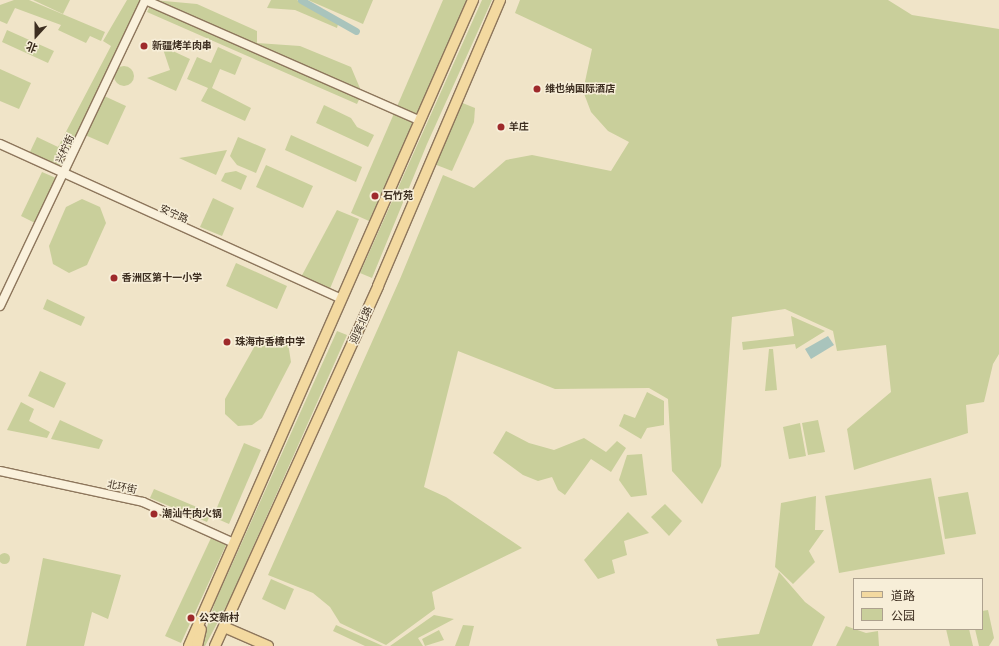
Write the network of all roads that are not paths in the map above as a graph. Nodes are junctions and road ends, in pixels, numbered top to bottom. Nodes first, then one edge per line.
1 (145, 0) edge
2 (473, 0) edge
3 (500, 0) edge
4 (420, 121) junction
5 (0, 144) edge
6 (63, 176) junction
7 (341, 298) junction
8 (0, 306) edge
9 (0, 471) edge
10 (234, 543) junction
11 (203, 615) junction
12 (224, 627) junction
13 (189, 646) edge
14 (197, 646) edge
15 (214, 646) edge
16 (268, 646) edge

1 - 4 street
1 - 6 street, 兴柠街
2 - 4 main road
3 - 12 main road, 迎宾北路
4 - 7 main road
5 - 6 street, 安宁路
6 - 7 street, 安宁路
6 - 8 street, 兴柠街
7 - 10 main road
9 - 10 street, 北环街
10 - 11 main road
11 - 13 main road
11 - 14 main road
12 - 15 main road, 迎宾北路
12 - 16 main road

